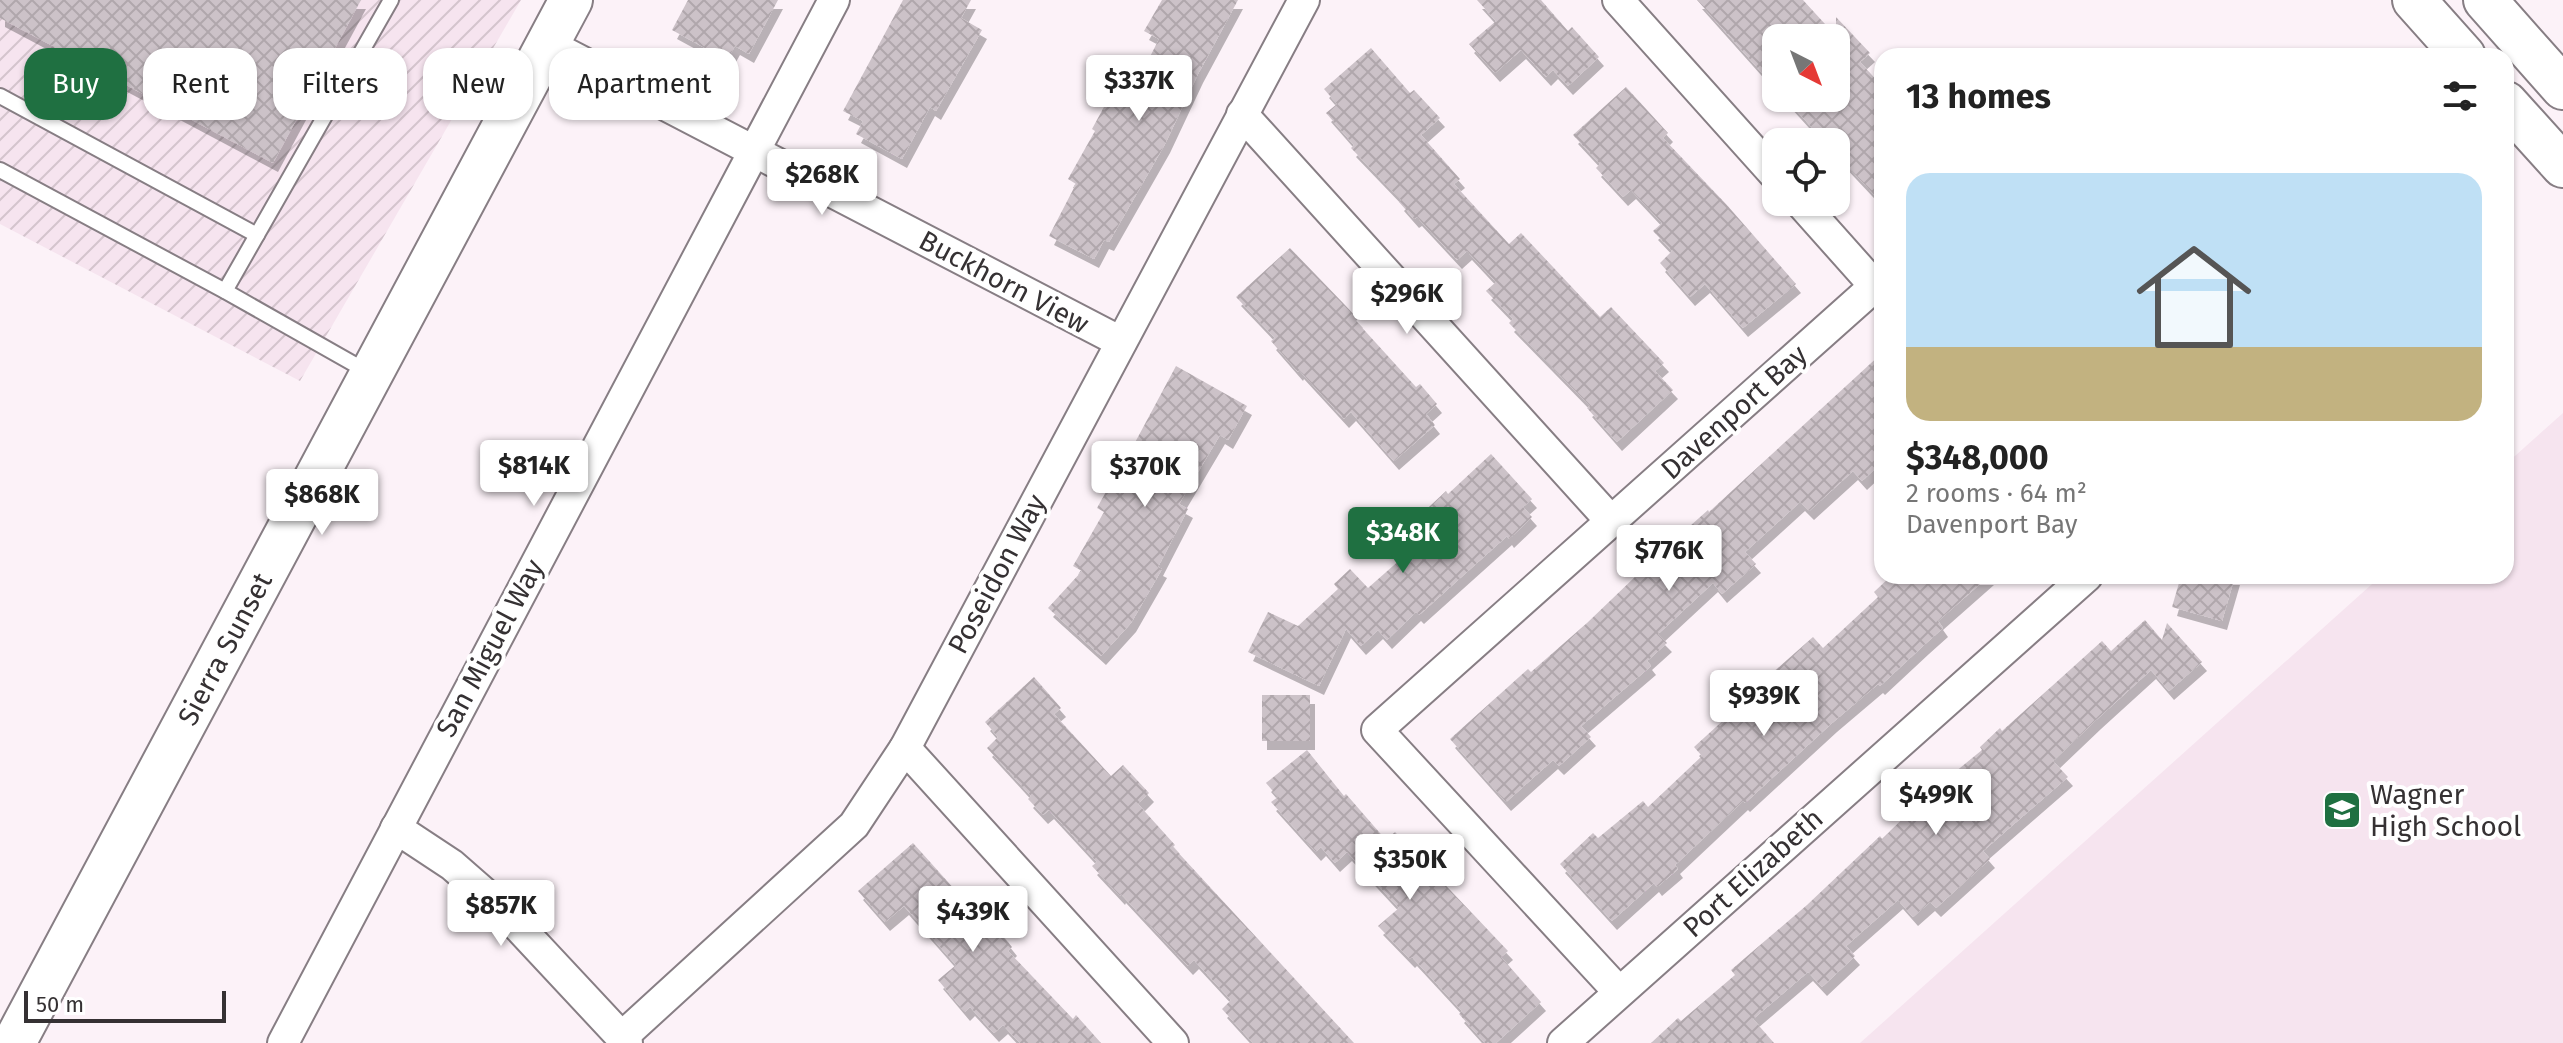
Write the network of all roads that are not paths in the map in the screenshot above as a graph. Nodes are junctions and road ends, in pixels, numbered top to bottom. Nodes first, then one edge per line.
1 (391, 0) edge
2 (571, 0) edge
3 (834, 0) edge
4 (1304, 0) edge
5 (1618, 0) edge
6 (2414, 0) edge
7 (2485, 0) edge
8 (548, 44) junction
9 (2457, 48) edge
10 (2563, 88) edge
11 (0, 96) edge
12 (2514, 112) edge
13 (1242, 114) junction
14 (753, 151) junction
15 (1762, 160) edge
16 (2563, 166) edge
17 (0, 170) edge
18 (1813, 216) edge
19 (257, 235) junction
20 (1874, 284) edge
21 (225, 291) junction
22 (1874, 294) edge
23 (1121, 342) junction
24 (372, 374) junction
25 (1611, 521) junction
26 (2078, 584) edge
27 (905, 748) junction
28 (396, 828) junction
29 (1619, 992) junction
30 (625, 1040) edge
31 (14, 1043) edge
32 (283, 1043) edge
33 (1173, 1043) edge
34 (1563, 1043) edge

1 - 19 lane
2 - 8 street, Sierra Sunset
3 - 14 street, San Miguel Way
4 - 13 street, Poseidon Way
5 - 15 street
6 - 9 street
7 - 10 street
8 - 14 street, Buckhorn View
8 - 24 street, Sierra Sunset
11 - 19 lane
12 - 16 street
13 - 23 street, Poseidon Way
13 - 25 street
14 - 23 street, Buckhorn View
14 - 28 street, San Miguel Way
17 - 21 lane
18 - 20 street
19 - 21 lane
21 - 24 lane
22 - 25 street, Davenport Bay
23 - 27 street, Poseidon Way
24 - 31 street, Sierra Sunset
25 - 29 street, Davenport Bay
26 - 29 street, Port Elizabeth
27 - 30 street, Poseidon Way
27 - 33 street
28 - 30 street
28 - 32 street, San Miguel Way
29 - 34 street, Port Elizabeth

